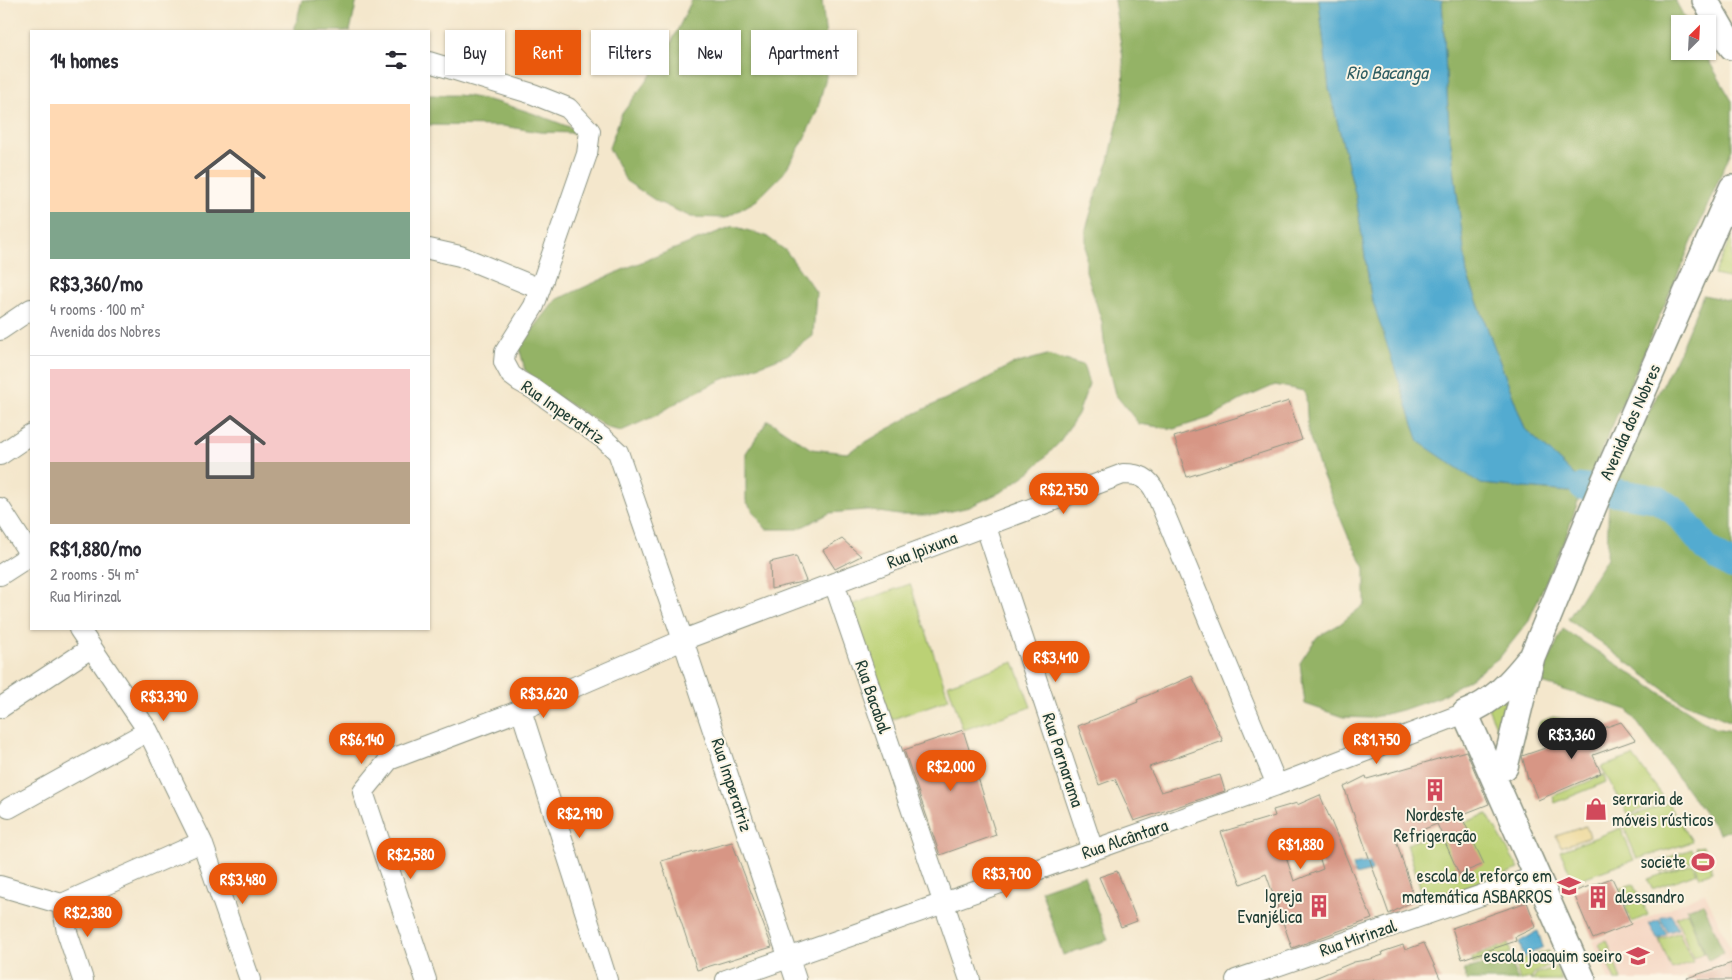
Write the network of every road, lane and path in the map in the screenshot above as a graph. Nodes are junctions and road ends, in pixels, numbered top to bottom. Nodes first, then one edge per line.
1 (1705, 0) edge
2 (1732, 47) edge
3 (430, 62) edge
4 (1732, 188) edge
5 (430, 249) edge
6 (540, 289) junction
7 (30, 310) edge
8 (0, 330) edge
9 (30, 435) edge
10 (0, 455) edge
11 (0, 508) edge
12 (986, 526) junction
13 (30, 554) edge
14 (30, 557) edge
15 (0, 575) edge
16 (834, 583) junction
17 (80, 630) edge
18 (683, 640) junction
19 (91, 648) junction
20 (1532, 657) junction
21 (0, 708) edge
22 (521, 710) junction
23 (1472, 710) junction
24 (148, 731) junction
25 (1505, 767) junction
26 (1277, 786) junction
27 (8, 808) dead end
28 (202, 842) junction
29 (1093, 850) junction
30 (1537, 876) junction
31 (0, 886) edge
32 (944, 903) junction
33 (62, 904) junction
34 (788, 958) junction
35 (83, 980) edge
36 (250, 980) edge
37 (426, 980) edge
38 (607, 980) edge
39 (726, 980) edge
40 (796, 980) edge
41 (970, 980) edge
42 (1236, 980) edge
43 (1583, 980) edge
44 (1597, 980) edge

1 - 2 main road
3 - 6 street, Rua Imperatriz
4 - 20 main road, Avenida dos Nobres
5 - 6 street
6 - 18 street, Rua Imperatriz
7 - 8 street
9 - 10 street
11 - 13 street
12 - 16 street, Rua Ipixuna
12 - 26 street, Rua Ipixuna
12 - 29 street, Rua Parnarama
14 - 15 street
16 - 18 street, Rua Ipixuna
16 - 32 street, Rua Bacabal
17 - 19 street
18 - 22 street, Rua Ipixuna
18 - 34 street, Rua Imperatriz
19 - 21 street
19 - 24 street
20 - 23 main road, Avenida dos Nobres
20 - 25 main road, Avenida dos Nobres
22 - 37 street, Rua Ipixuna
22 - 38 street
23 - 25 main road
23 - 26 street, Rua Alcântara
23 - 30 main road
24 - 27 street
24 - 28 street
25 - 44 main road
26 - 29 street, Rua Alcântara
28 - 33 street
28 - 36 street
29 - 32 street, Rua Alcântara
30 - 42 street, Rua Mirinzal
30 - 43 main road
31 - 33 street
32 - 34 street, Rua Alcântara
32 - 41 street, Rua Bacabal
33 - 35 street
34 - 39 street, Rua Alcântara
34 - 40 street, Rua Imperatriz

